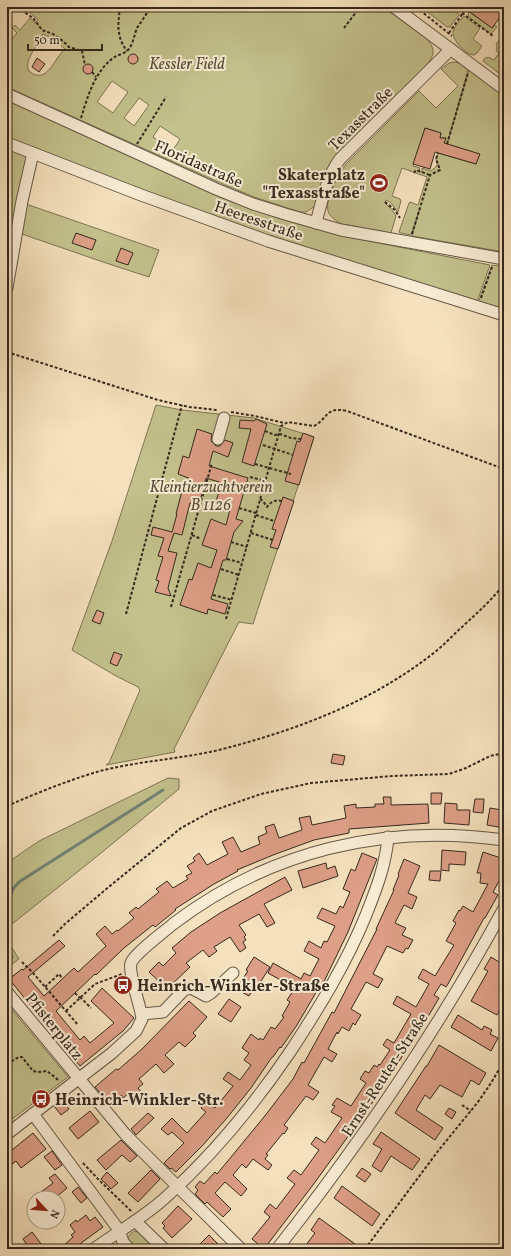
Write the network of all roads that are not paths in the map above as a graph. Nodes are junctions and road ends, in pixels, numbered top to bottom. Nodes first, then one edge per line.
1 (394, 7) edge
2 (451, 49) junction
3 (504, 89) edge
4 (7, 94) edge
5 (7, 143) edge
6 (33, 153) junction
7 (316, 223) junction
8 (499, 258) edge
9 (7, 288) edge
10 (504, 315) edge
11 (224, 413) road end
12 (218, 439) dead end
13 (388, 837) junction
14 (504, 840) edge
15 (504, 908) edge
16 (233, 973) dead end
17 (7, 992) edge
18 (142, 1014) junction
19 (79, 1080) junction
20 (33, 1114) junction
21 (7, 1134) edge
22 (176, 1186) junction
23 (137, 1220) junction
24 (119, 1230) junction
25 (94, 1249) edge
26 (129, 1249) edge
27 (164, 1249) edge
28 (241, 1249) edge
29 (277, 1249) edge

1 - 2 street
2 - 3 street
2 - 7 street, Texasstraße
4 - 7 street, Floridastraße
5 - 6 street, Heeresstraße
6 - 9 street
6 - 10 street, Heeresstraße
7 - 8 street, Floridastraße
11 - 12 street
13 - 14 street
13 - 18 street
13 - 22 street
15 - 29 street, Ernst-Reuter-Straße
16 - 18 street
17 - 19 street, Pfisterplatz
18 - 19 street
19 - 20 street
19 - 22 street, Pfisterplatz
20 - 21 street
20 - 24 street
22 - 23 street
22 - 28 street, Pfisterplatz
23 - 24 street
23 - 27 street
24 - 25 street
24 - 26 street

